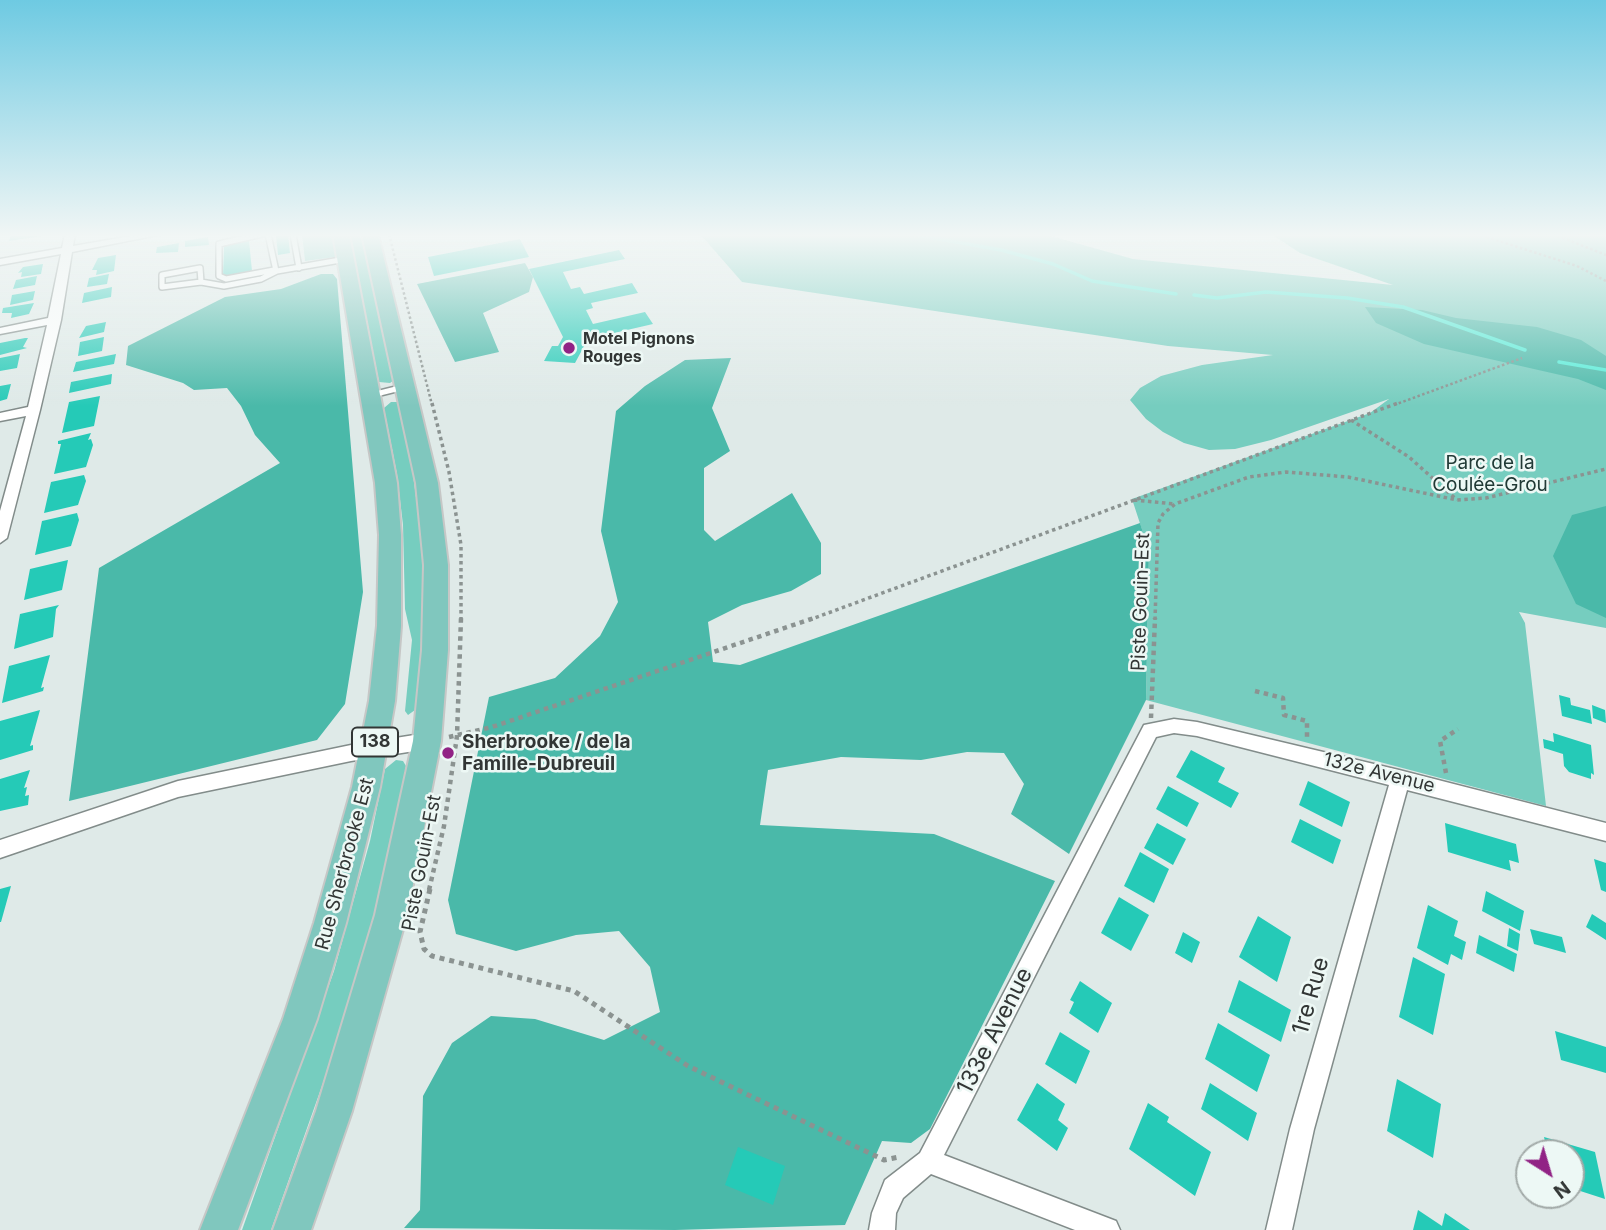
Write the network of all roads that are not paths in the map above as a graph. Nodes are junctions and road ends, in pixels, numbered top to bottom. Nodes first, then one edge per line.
1 (60, 291) edge
2 (351, 291) edge
3 (384, 291) edge
4 (55, 320) junction
5 (0, 331) edge
6 (407, 386) junction
7 (370, 396) junction
8 (34, 410) junction
9 (0, 418) edge
10 (2, 521) edge
11 (0, 538) edge
12 (1150, 730) joint
13 (426, 741) junction
14 (373, 749) junction
15 (1399, 778) junction
16 (1606, 832) edge
17 (0, 849) edge
18 (928, 1161) junction
19 (219, 1230) edge
20 (292, 1230) edge
21 (882, 1230) edge
22 (1107, 1230) edge
23 (1279, 1230) edge

1 - 4 street
2 - 7 main road, Rue Sherbrooke Est / 138
3 - 6 main road, 138
4 - 5 street
4 - 8 street
6 - 7 lane
6 - 13 main road, 138
7 - 14 main road, Rue Sherbrooke Est / 138
8 - 9 street
8 - 10 street
10 - 11 street
12 - 15 street, 132e Avenue
12 - 18 street, 133e Avenue
13 - 14 street
13 - 20 main road, 138
14 - 17 street
14 - 19 main road, Rue Sherbrooke Est / 138
15 - 16 street, 132e Avenue
15 - 23 street, 1re Rue
18 - 21 street
18 - 22 street

